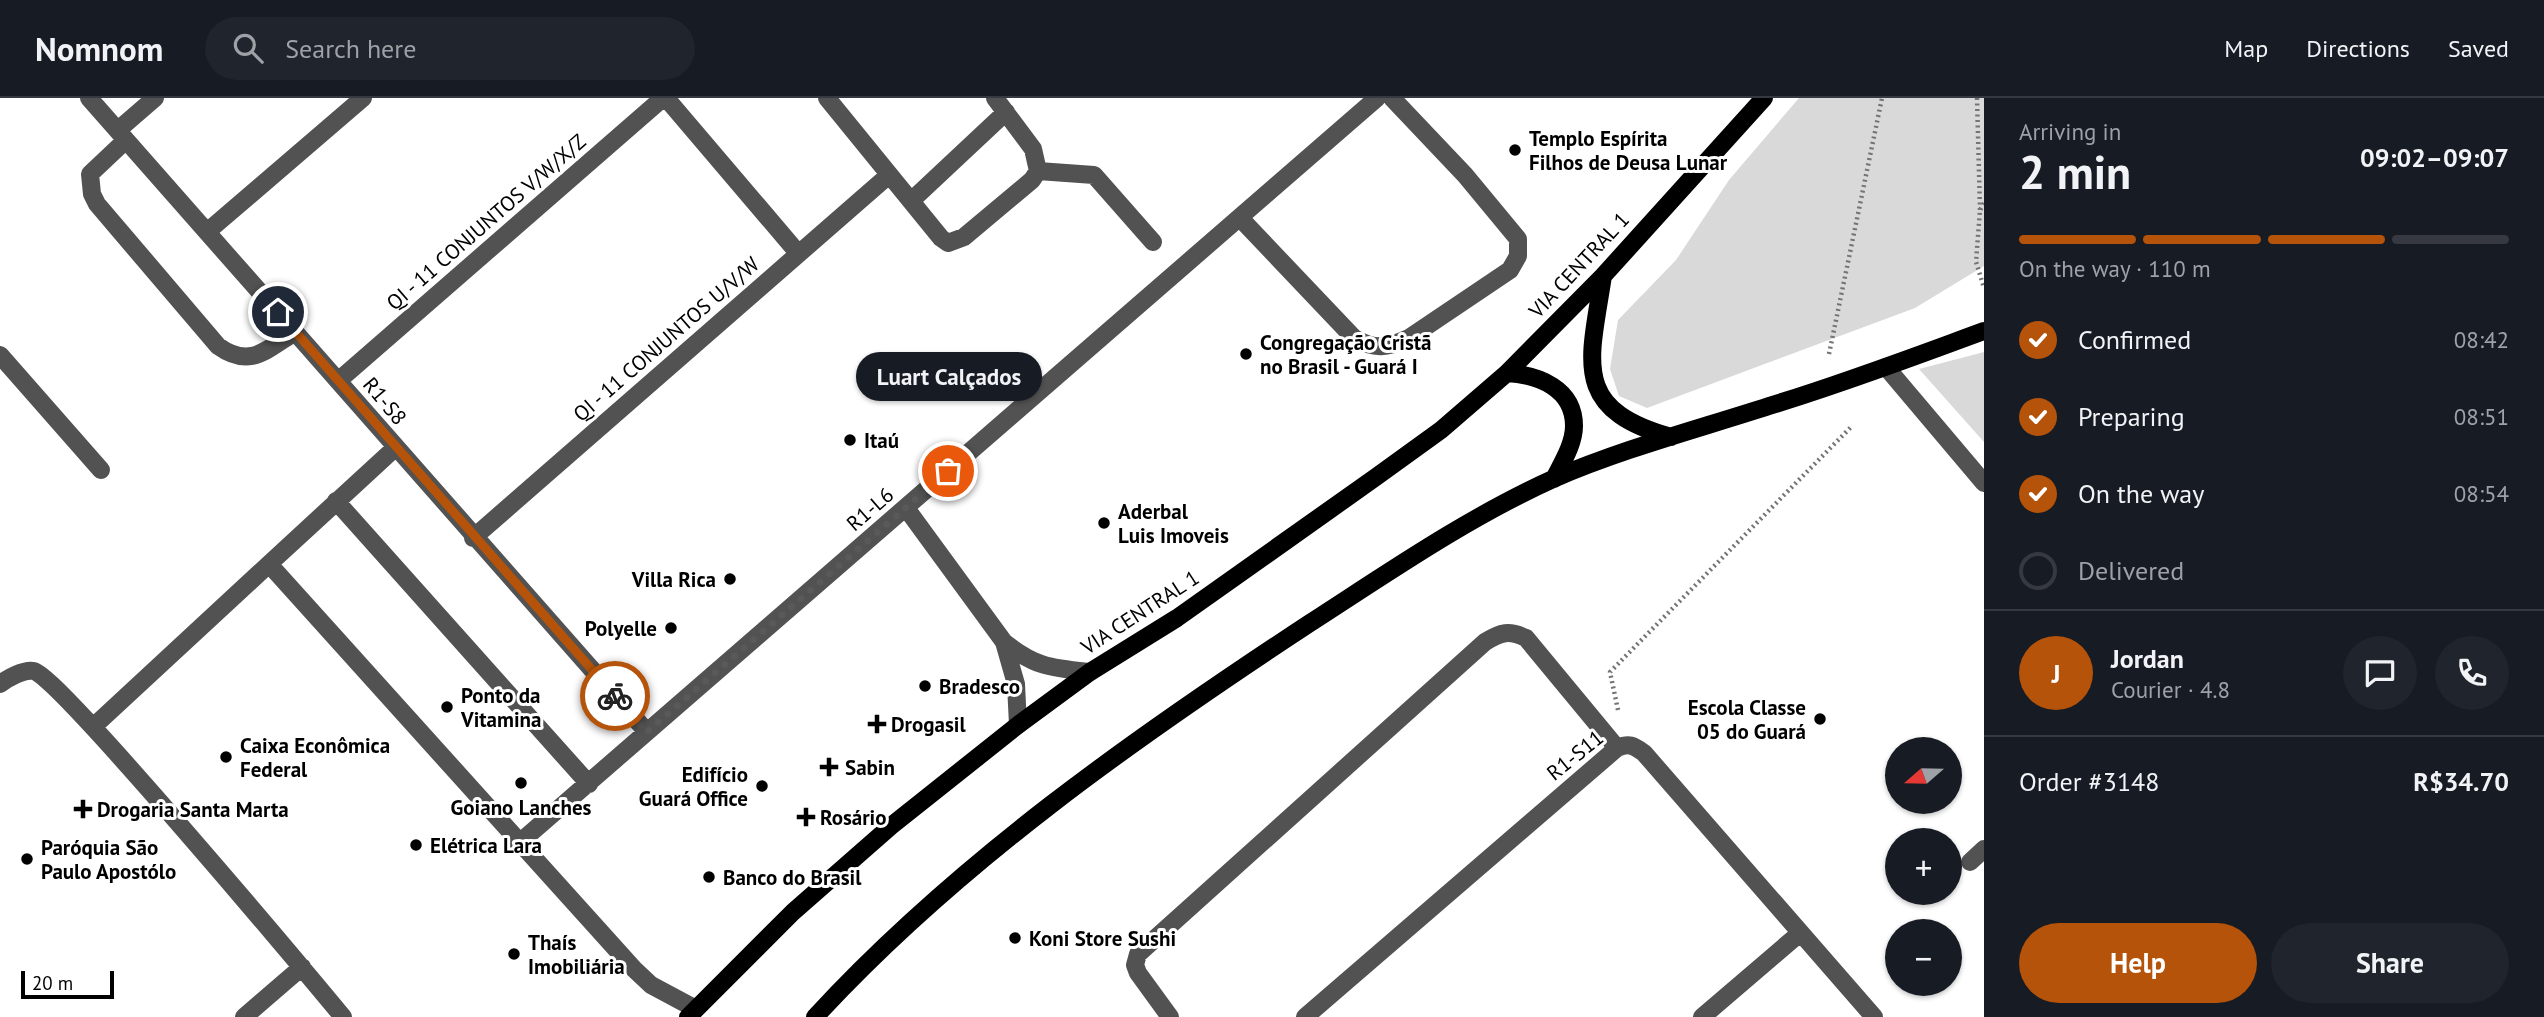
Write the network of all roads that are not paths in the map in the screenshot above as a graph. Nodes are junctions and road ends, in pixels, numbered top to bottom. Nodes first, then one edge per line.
1 (89, 98) edge
2 (155, 98) edge
3 (363, 98) edge
4 (665, 98) edge
5 (827, 98) edge
6 (1377, 98) edge
7 (1392, 98) edge
8 (1764, 98) edge
9 (1000, 105) edge
10 (122, 135) junction
11 (1038, 171) junction
12 (889, 175) junction
13 (911, 201) junction
14 (1240, 218) junction
15 (208, 231) junction
16 (1153, 242) dead end
17 (798, 253) junction
18 (1603, 276) junction
19 (1984, 331) edge
20 (295, 332) junction
21 (0, 355) edge
22 (1886, 367) junction
23 (1507, 373) junction
24 (338, 381) junction
25 (1671, 437) junction
26 (395, 448) junction
27 (102, 470) dead end
28 (1554, 479) junction
29 (1984, 483) edge
30 (336, 501) junction
31 (906, 508) junction
32 (473, 538) junction
33 (269, 564) junction
34 (1004, 642) junction
35 (1090, 672) junction
36 (0, 684) edge
37 (1018, 725) junction
38 (93, 727) junction
39 (647, 732) junction
40 (1621, 746) junction
41 (589, 784) junction
42 (518, 844) junction
43 (1984, 849) edge
44 (1969, 862) dead end
45 (1799, 934) junction
46 (302, 967) junction
47 (691, 1012) edge
48 (244, 1017) edge
49 (343, 1017) edge
50 (815, 1017) edge
51 (1170, 1017) edge
52 (1305, 1017) edge
53 (1702, 1017) edge
54 (1874, 1017) edge

1 - 10 street, R1-S8
2 - 10 street
3 - 15 street
4 - 17 street
4 - 24 street, QI - 11 CONJUNTOS V/W/X/Z
5 - 12 street
6 - 14 street, R1-L6
7 - 14 street
8 - 18 main road, VIA CENTRAL 1
9 - 11 street
9 - 13 street
10 - 15 street, R1-S8
10 - 20 street
11 - 13 street
11 - 16 street
12 - 13 street
12 - 17 street, QI - 11 CONJUNTOS U/V/W
14 - 31 street, R1-L6
15 - 20 street, R1-S8
17 - 32 street, QI - 11 CONJUNTOS U/V/W
18 - 23 main road, VIA CENTRAL 1
18 - 25 main road
19 - 22 main road
20 - 24 street, R1-S8
21 - 27 street
22 - 25 main road
22 - 29 street
23 - 28 main road
23 - 35 main road, VIA CENTRAL 1
24 - 26 street, R1-S8
25 - 28 main road
26 - 30 street
26 - 32 street, R1-S8
28 - 50 main road
30 - 33 street
30 - 41 street
31 - 34 street
31 - 39 street, R1-L6
32 - 39 street, R1-S8
33 - 38 street
33 - 42 street
34 - 35 street
34 - 37 street
35 - 37 main road, VIA CENTRAL 1
36 - 38 street
37 - 47 main road, VIA CENTRAL 1
38 - 46 street
39 - 41 street, R1-L6
40 - 45 street, R1-S11
40 - 51 street
40 - 52 street, R1-S11
41 - 42 street, R1-L6
42 - 47 street
43 - 44 street
45 - 53 street
45 - 54 street, R1-S11
46 - 48 street
46 - 49 street

